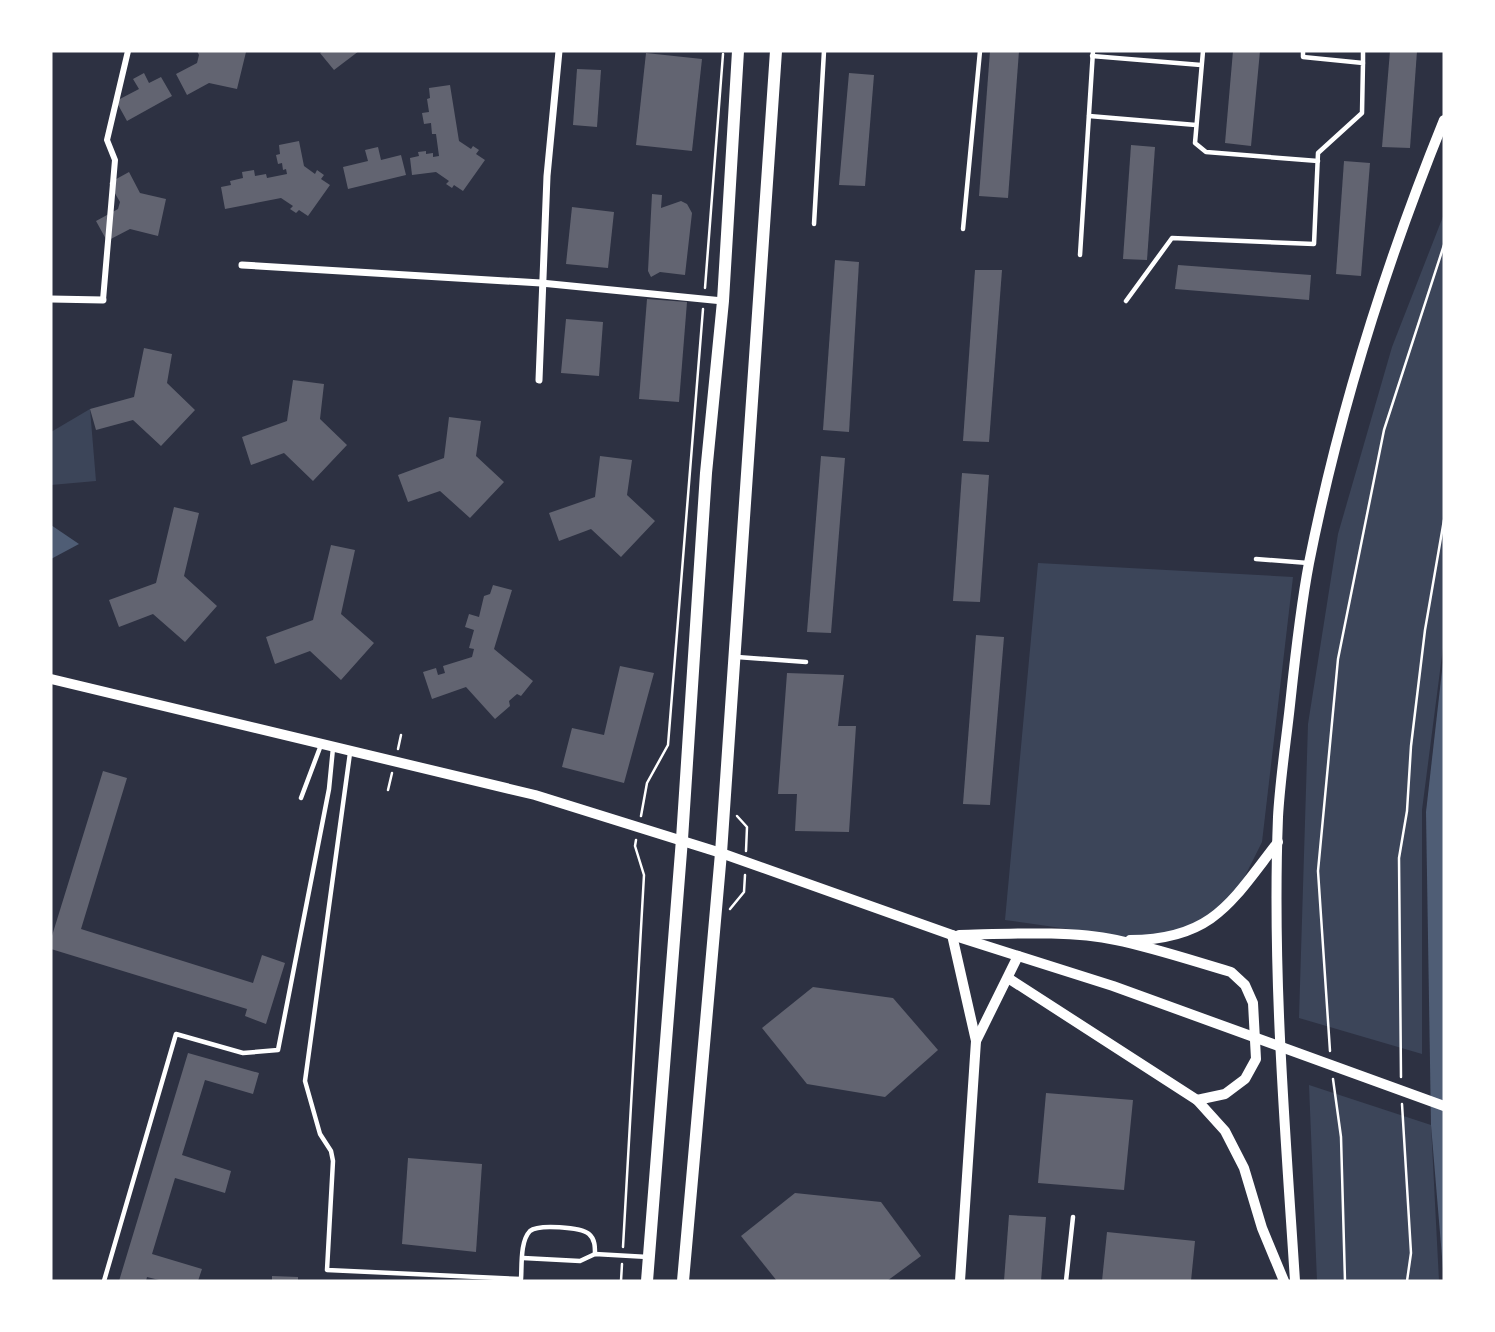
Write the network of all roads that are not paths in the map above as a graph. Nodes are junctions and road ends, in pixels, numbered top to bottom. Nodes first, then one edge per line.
1 (128, 51) edge
2 (559, 51) edge
3 (738, 51) edge
4 (776, 51) edge
5 (824, 51) edge
6 (980, 51) edge
7 (1203, 51) edge
8 (1303, 51) edge
9 (1363, 51) edge
10 (1093, 54) edge
11 (1363, 64) junction
12 (1201, 65) junction
13 (1089, 116) junction
14 (1444, 120) edge
15 (1196, 125) junction
16 (1318, 161) junction
17 (814, 224) dead end
18 (963, 229) dead end
19 (1080, 256) dead end
20 (242, 265) dead end
21 (541, 283) junction
22 (51, 299) edge
23 (103, 300) joint
24 (723, 301) junction
25 (1126, 301) dead end
26 (539, 380) dead end
27 (1256, 559) dead end
28 (1309, 564) junction
29 (735, 656) junction
30 (806, 662) dead end
31 (51, 679) edge
32 (321, 745) junction
33 (333, 747) junction
34 (351, 751) junction
35 (301, 799) dead end
36 (682, 839) junction
37 (1278, 842) junction
38 (721, 853) junction
39 (952, 935) junction
40 (1116, 940) junction
41 (1018, 956) junction
42 (1008, 978) junction
43 (975, 1041) junction
44 (1197, 1100) junction
45 (1444, 1106) edge
46 (1073, 1217) dead end
47 (595, 1254) junction
48 (649, 1257) junction
49 (523, 1258) junction
50 (685, 1259) junction
51 (521, 1280) edge
52 (104, 1281) edge
53 (647, 1281) edge
54 (683, 1281) edge
55 (690, 1281) edge
56 (960, 1281) edge
57 (1066, 1281) edge
58 (1284, 1281) edge
59 (1295, 1281) edge

1 - 23 street
2 - 21 street
3 - 24 main road
4 - 29 main road
5 - 17 lane
6 - 18 lane
7 - 12 lane
8 - 11 lane
9 - 11 lane
10 - 12 lane
10 - 13 lane
11 - 16 lane
12 - 15 lane
13 - 15 lane
13 - 19 lane
14 - 28 street
15 - 16 lane
16 - 25 lane
20 - 21 street
21 - 24 street
21 - 26 street
22 - 23 street
24 - 36 main road
27 - 28 lane
28 - 37 street
29 - 30 lane
29 - 38 main road
31 - 32 main road
32 - 33 main road
32 - 35 lane
33 - 34 main road
33 - 52 lane
34 - 36 main road
34 - 51 lane
36 - 38 main road
36 - 48 main road
37 - 40 street
37 - 59 street
38 - 39 street
38 - 50 main road
39 - 40 street
39 - 41 street
39 - 43 street
40 - 44 street
41 - 42 street
41 - 45 street
42 - 43 street
42 - 44 street
43 - 56 street
44 - 58 street
46 - 57 lane
47 - 48 lane
47 - 49 lane
47 - 49 lane
48 - 53 main road
49 - 51 lane
50 - 54 main road
50 - 55 street

